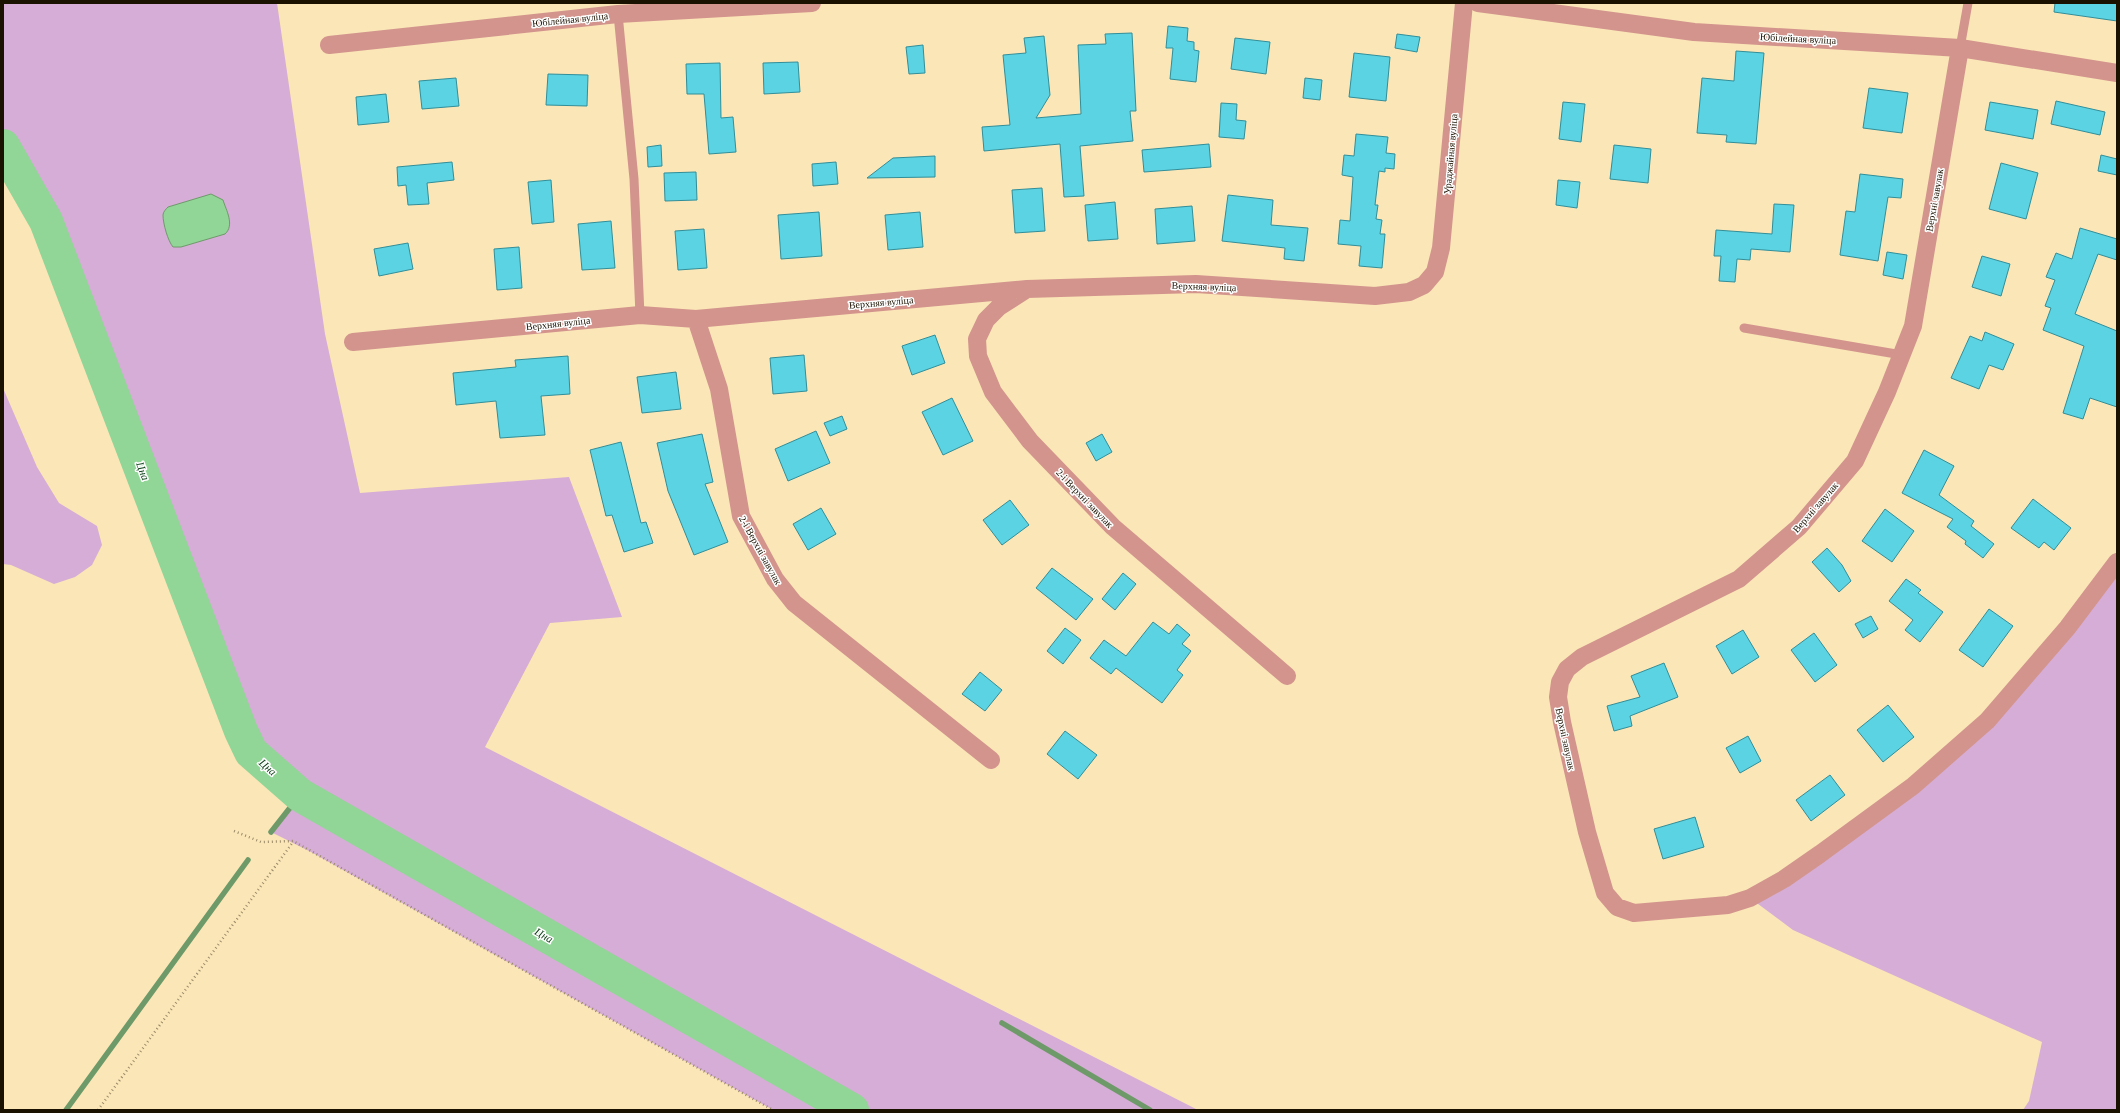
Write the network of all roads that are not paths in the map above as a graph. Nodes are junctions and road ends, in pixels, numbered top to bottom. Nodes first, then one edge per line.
1 (812, 3) edge
2 (1464, 3) edge
3 (1478, 3) edge
4 (1968, 3) edge
5 (618, 14) junction
6 (329, 45) dead end
7 (1960, 48) junction
8 (2117, 73) edge
9 (1027, 289) junction
10 (1410, 292) joint
11 (640, 315) junction
12 (696, 319) junction
13 (1744, 328) dead end
14 (353, 342) dead end
15 (1902, 355) junction
16 (2117, 562) edge
17 (1287, 676) dead end
18 (991, 760) dead end

1 - 5 street, Юбілейная вуліца
2 - 10 street, Ураджайная вуліца
3 - 7 street, Юбілейная вуліца
4 - 7 lane
5 - 6 street, Юбілейная вуліца
5 - 11 lane
7 - 8 street, Юбілейная вуліца
7 - 15 street, Верхні завулак
9 - 10 street, Верхняя вуліца
9 - 12 street, Верхняя вуліца
9 - 17 street, 2-і Верхні завулак
11 - 12 street, Верхняя вуліца
11 - 14 street, Верхняя вуліца
12 - 18 street, 2-і Верхні завулак
13 - 15 lane
15 - 16 street, Верхні завулак

